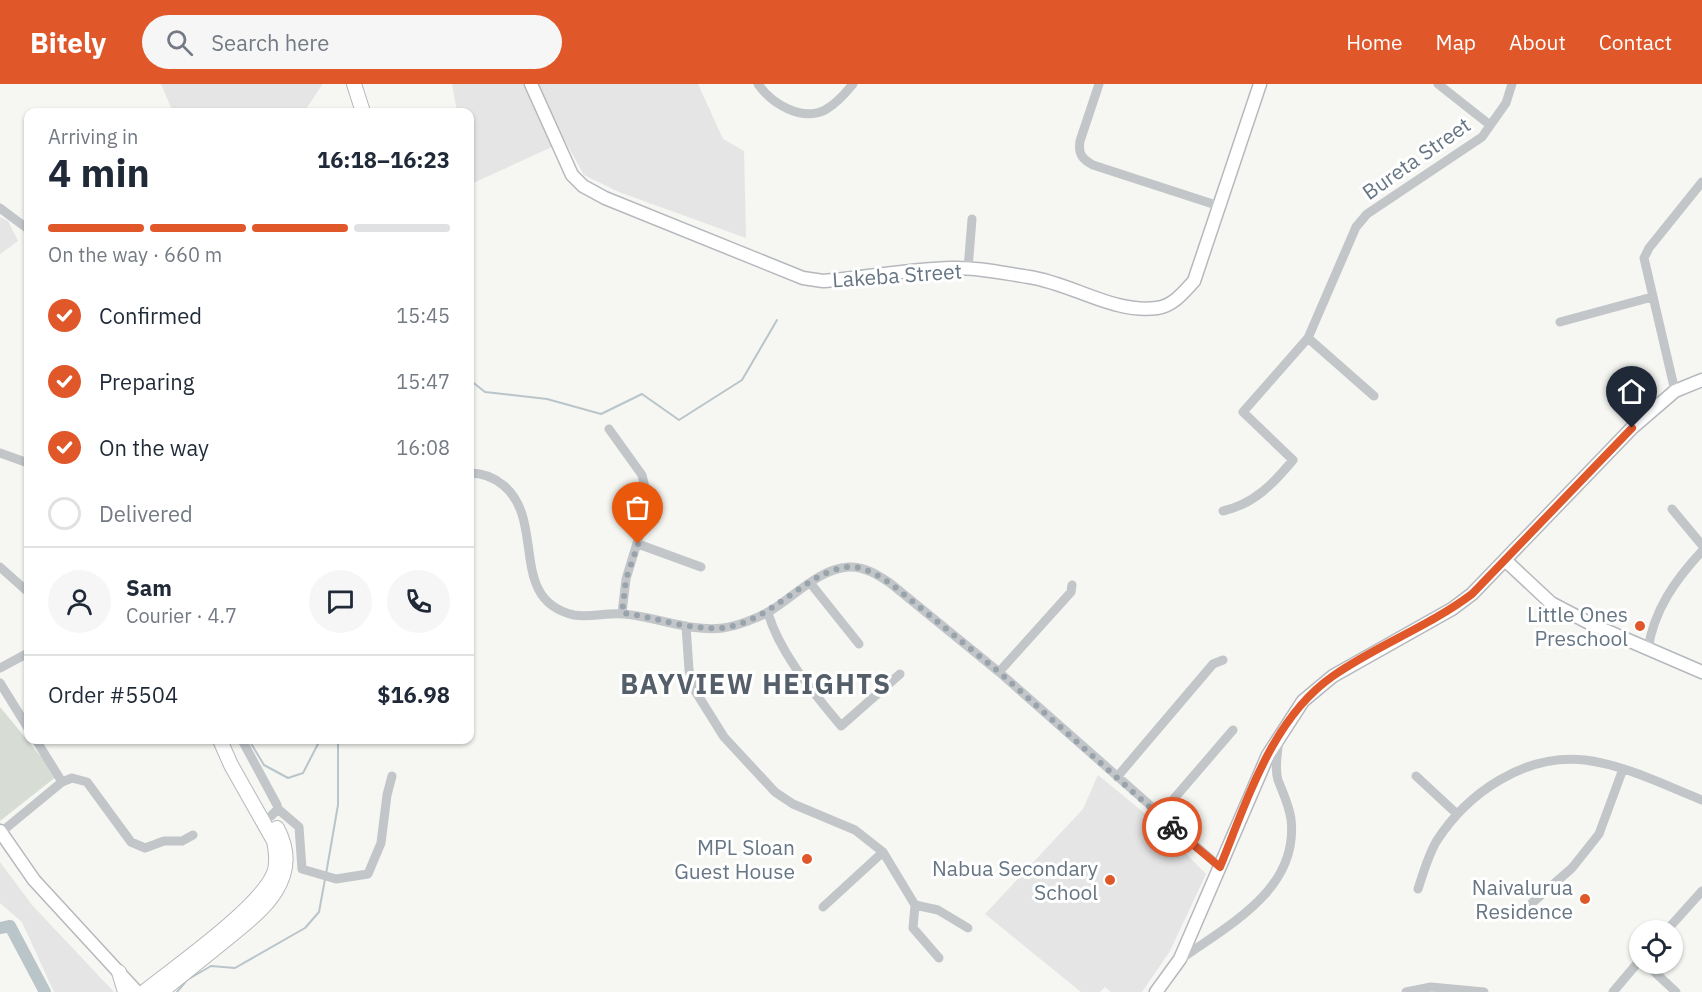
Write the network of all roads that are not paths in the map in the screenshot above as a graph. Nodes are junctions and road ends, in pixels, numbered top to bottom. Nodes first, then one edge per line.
1 (354, 84) edge
2 (363, 84) edge
3 (531, 84) edge
4 (758, 84) edge
5 (853, 84) edge
6 (1099, 84) edge
7 (1260, 84) edge
8 (1438, 84) edge
9 (1512, 84) edge
10 (362, 108) edge
11 (371, 108) edge
12 (1490, 125) junction
13 (1702, 182) edge
14 (1219, 206) junction
15 (0, 208) edge
16 (972, 219) dead end
17 (24, 226) edge
18 (968, 269) junction
19 (1652, 297) junction
20 (1560, 322) dead end
21 (1308, 338) junction
22 (1702, 380) edge
23 (1675, 391) junction
24 (1374, 396) dead end
25 (609, 429) dead end
26 (0, 453) edge
27 (24, 462) edge
28 (474, 474) edge
29 (1672, 509) dead end
30 (1223, 512) dead end
31 (638, 544) junction
32 (1702, 545) edge
33 (1702, 551) edge
34 (1505, 560) junction
35 (0, 567) edge
36 (700, 567) dead end
37 (810, 584) junction
38 (1072, 585) dead end
39 (24, 588) edge
40 (622, 613) junction
41 (768, 613) junction
42 (686, 626) junction
43 (859, 644) dead end
44 (1648, 650) junction
45 (24, 655) edge
46 (1223, 660) dead end
47 (0, 668) edge
48 (999, 672) junction
49 (1702, 672) edge
50 (900, 674) dead end
51 (0, 683) edge
52 (24, 722) edge
53 (1233, 730) dead end
54 (1280, 736) junction
55 (38, 744) edge
56 (222, 744) edge
57 (231, 744) edge
58 (244, 744) edge
59 (1623, 769) junction
60 (1416, 776) dead end
61 (392, 777) dead end
62 (1117, 777) junction
63 (62, 783) junction
64 (1702, 800) edge
65 (274, 812) junction
66 (1457, 814) junction
67 (1159, 816) junction
68 (0, 832) edge
69 (193, 835) dead end
70 (883, 852) junction
71 (1220, 867) junction
72 (1418, 889) dead end
73 (1702, 891) edge
74 (1532, 903) dead end
75 (915, 905) junction
76 (823, 907) dead end
77 (1676, 920) edge
78 (968, 928) dead end
79 (939, 958) dead end
80 (1180, 959) junction
81 (119, 972) junction
82 (1629, 973) edge
83 (1657, 974) edge
84 (125, 992) edge
85 (137, 992) edge
86 (144, 992) edge
87 (161, 992) edge
88 (1156, 992) edge
89 (1406, 992) edge
90 (1484, 992) edge
91 (1613, 992) edge
92 (1676, 992) edge

1 - 10 highway
2 - 11 highway
3 - 18 main road, Lakeba Street
4 - 5 street
6 - 14 street
7 - 14 main road, Lakeba Street
8 - 12 street
9 - 12 street, Bureta Street
12 - 21 street, Bureta Street
13 - 19 street
14 - 18 main road, Lakeba Street
15 - 17 street
16 - 18 street
19 - 20 street
19 - 23 street
21 - 24 street
21 - 30 street, Bureta Street
22 - 23 main road
23 - 34 main road
25 - 31 street
26 - 27 street
28 - 40 street
29 - 32 street
31 - 36 street
31 - 40 street
33 - 44 street
34 - 44 main road
34 - 54 main road
35 - 39 street
37 - 41 street
37 - 43 street
37 - 48 street
38 - 48 street
40 - 42 street
41 - 42 street
41 - 50 street
42 - 70 street
44 - 49 main road
45 - 47 street
46 - 62 street
48 - 62 street
51 - 52 street
53 - 67 street
54 - 71 main road
54 - 80 street
55 - 63 street
56 - 86 highway
57 - 65 highway
58 - 65 street
59 - 64 street
59 - 66 street
59 - 74 street
60 - 66 street
61 - 65 street
62 - 67 street
63 - 68 street
63 - 69 street
65 - 87 highway
66 - 72 street
67 - 71 street
68 - 81 main road
70 - 75 street
70 - 76 street
71 - 80 main road
73 - 77 street
75 - 78 street
75 - 79 street
80 - 88 main road
81 - 84 highway
81 - 85 main road
82 - 91 street
83 - 92 street
89 - 90 street

